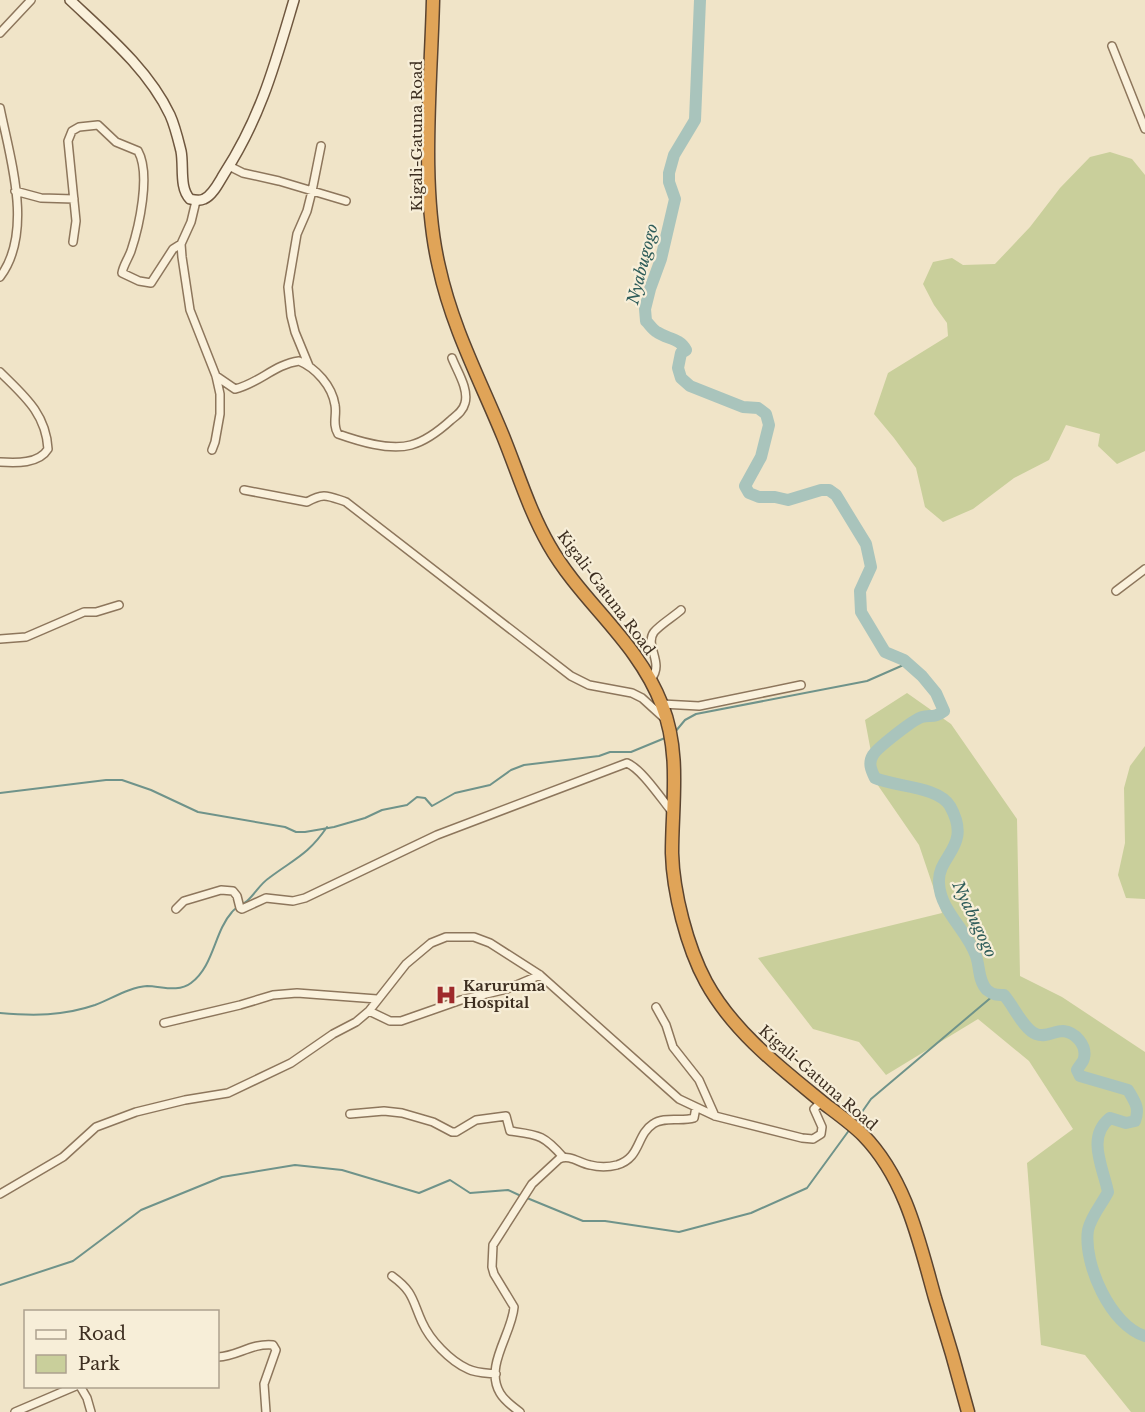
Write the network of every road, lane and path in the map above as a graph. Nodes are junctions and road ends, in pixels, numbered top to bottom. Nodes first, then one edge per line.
1 (31, 0) edge
2 (70, 0) edge
3 (294, 0) edge
4 (433, 0) edge
5 (0, 33) edge
6 (1112, 46) dead end
7 (0, 108) edge
8 (1145, 129) edge
9 (321, 146) dead end
10 (229, 166) junction
11 (15, 191) junction
12 (312, 191) junction
13 (74, 199) junction
14 (196, 201) junction
15 (346, 201) dead end
16 (73, 242) dead end
17 (181, 244) junction
18 (0, 277) edge
19 (452, 358) dead end
20 (309, 366) junction
21 (0, 372) edge
22 (216, 376) junction
23 (212, 450) dead end
24 (0, 462) edge
25 (244, 490) dead end
26 (1145, 569) edge
27 (1116, 591) dead end
28 (119, 605) dead end
29 (681, 610) dead end
30 (0, 639) edge
31 (651, 680) junction
32 (801, 685) dead end
33 (662, 704) junction
34 (668, 722) junction
35 (673, 813) junction
36 (176, 909) dead end
37 (540, 975) junction
38 (377, 999) junction
39 (656, 1007) dead end
40 (369, 1011) junction
41 (164, 1023) dead end
42 (822, 1101) junction
43 (696, 1107) junction
44 (350, 1114) dead end
45 (715, 1116) junction
46 (563, 1157) junction
47 (0, 1194) edge
48 (392, 1276) dead end
49 (219, 1357) edge
50 (496, 1374) junction
51 (73, 1388) edge
52 (80, 1388) edge
53 (15, 1412) edge
54 (92, 1412) edge
55 (266, 1412) edge
56 (520, 1412) edge
57 (968, 1412) edge

1 - 5 street
2 - 14 main road
3 - 10 main road
4 - 31 highway, Kigali-Gatuna Road
6 - 8 street
7 - 11 street
9 - 12 street
10 - 12 street
10 - 14 main road
11 - 13 street
11 - 18 street
12 - 15 street
12 - 20 street
13 - 16 street
13 - 17 street
14 - 17 street
17 - 22 street
19 - 20 street
20 - 22 street
21 - 24 street
22 - 23 street
25 - 34 street
26 - 27 street
28 - 30 street
29 - 31 street
31 - 33 highway, Kigali-Gatuna Road
32 - 33 street
33 - 34 highway, Kigali-Gatuna Road
34 - 35 highway, Kigali-Gatuna Road
35 - 36 street
35 - 42 highway, Kigali-Gatuna Road
37 - 38 street
37 - 40 street
37 - 43 street
38 - 40 street
38 - 41 street
39 - 45 street
40 - 47 street
42 - 45 street
42 - 57 highway, Kigali-Gatuna Road
43 - 45 street
43 - 46 street
44 - 46 street
46 - 50 street
48 - 50 street
49 - 55 street
50 - 56 street
51 - 53 street
52 - 54 street

